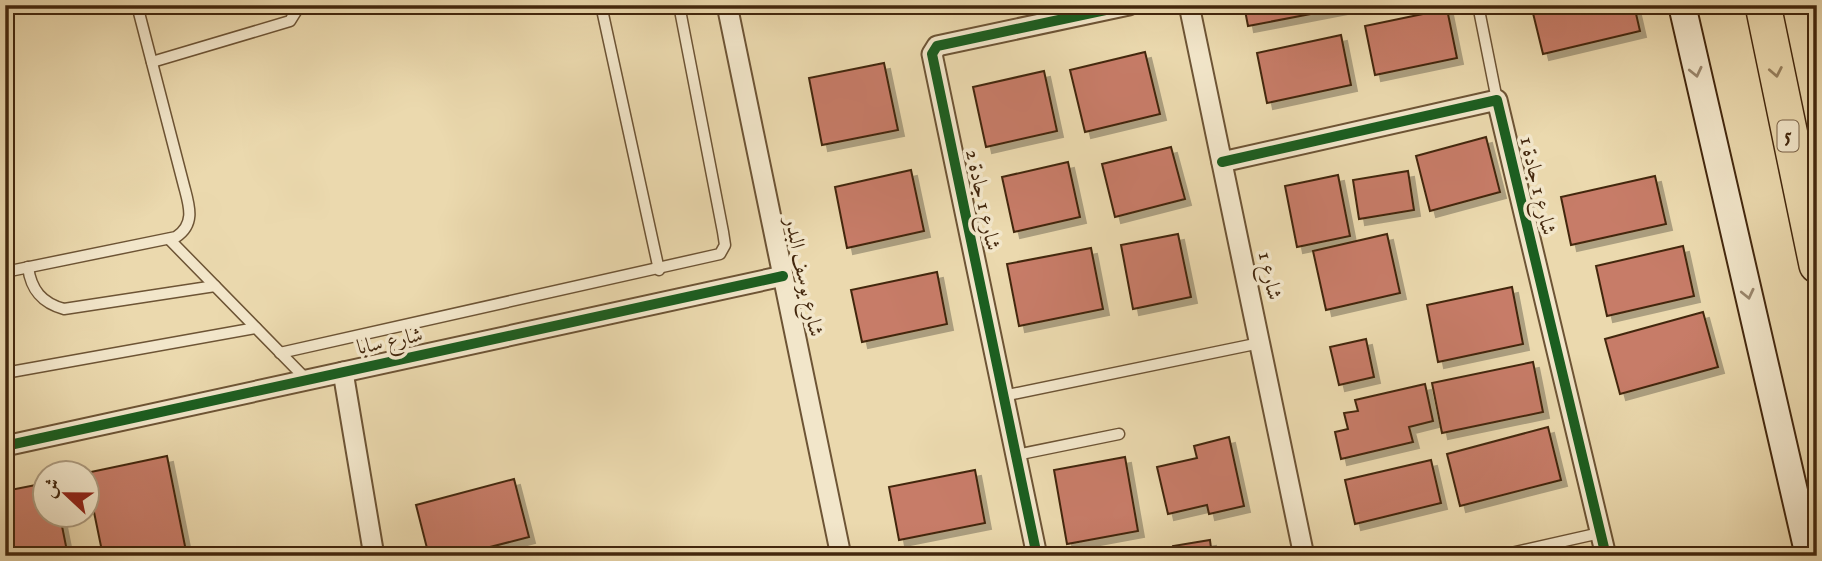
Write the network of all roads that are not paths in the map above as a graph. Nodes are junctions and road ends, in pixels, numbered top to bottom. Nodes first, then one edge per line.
1 (137, 5) edge
2 (300, 5) edge
3 (601, 5) edge
4 (678, 5) edge
5 (727, 5) edge
6 (1129, 5) edge
7 (1189, 5) edge
8 (1478, 5) edge
9 (1682, 5) edge
10 (1763, 5) edge
11 (152, 62) junction
12 (1497, 100) junction
13 (1222, 162) junction
14 (169, 239) junction
15 (1817, 265) edge
16 (28, 267) junction
17 (659, 270) junction
18 (5, 272) edge
19 (783, 276) junction
20 (215, 286) junction
21 (256, 328) junction
22 (1259, 342) junction
23 (280, 353) junction
24 (343, 372) junction
25 (5, 373) edge
26 (307, 380) junction
27 (1003, 396) junction
28 (1119, 434) dead end
29 (5, 446) edge
30 (1016, 455) junction
31 (1600, 533) junction
32 (1806, 555) edge
33 (374, 556) edge
34 (841, 556) edge
35 (1037, 556) edge
36 (1304, 556) edge
37 (1498, 556) edge
38 (1606, 556) edge

1 - 11 lane
2 - 11 lane
3 - 17 lane
4 - 17 lane
5 - 19 street, شارع يوسف البدر
6 - 27 street, شارع 1 جادة 2
7 - 13 street, شارع 1
8 - 12 lane
9 -> 32 main road
10 -> 15 highway, 5
11 - 14 lane
12 - 13 street
12 - 31 street, شارع 1 جادة 1
13 - 22 street, شارع 1
14 - 16 lane
14 - 20 lane
16 - 18 lane
16 - 20 lane
17 - 23 lane
19 - 24 street, شارع سابا
19 - 34 street, شارع يوسف البدر
20 - 21 lane
21 - 23 lane
21 - 25 lane
22 - 27 lane
22 - 36 street, شارع 1
23 - 26 lane
24 - 26 street, شارع سابا
24 - 33 street
26 - 29 street, شارع سابا
27 - 30 street, شارع 1 جادة 2
28 - 30 lane
30 - 35 street, شارع 1 جادة 2
31 - 37 lane
31 - 38 street, شارع 1 جادة 1

